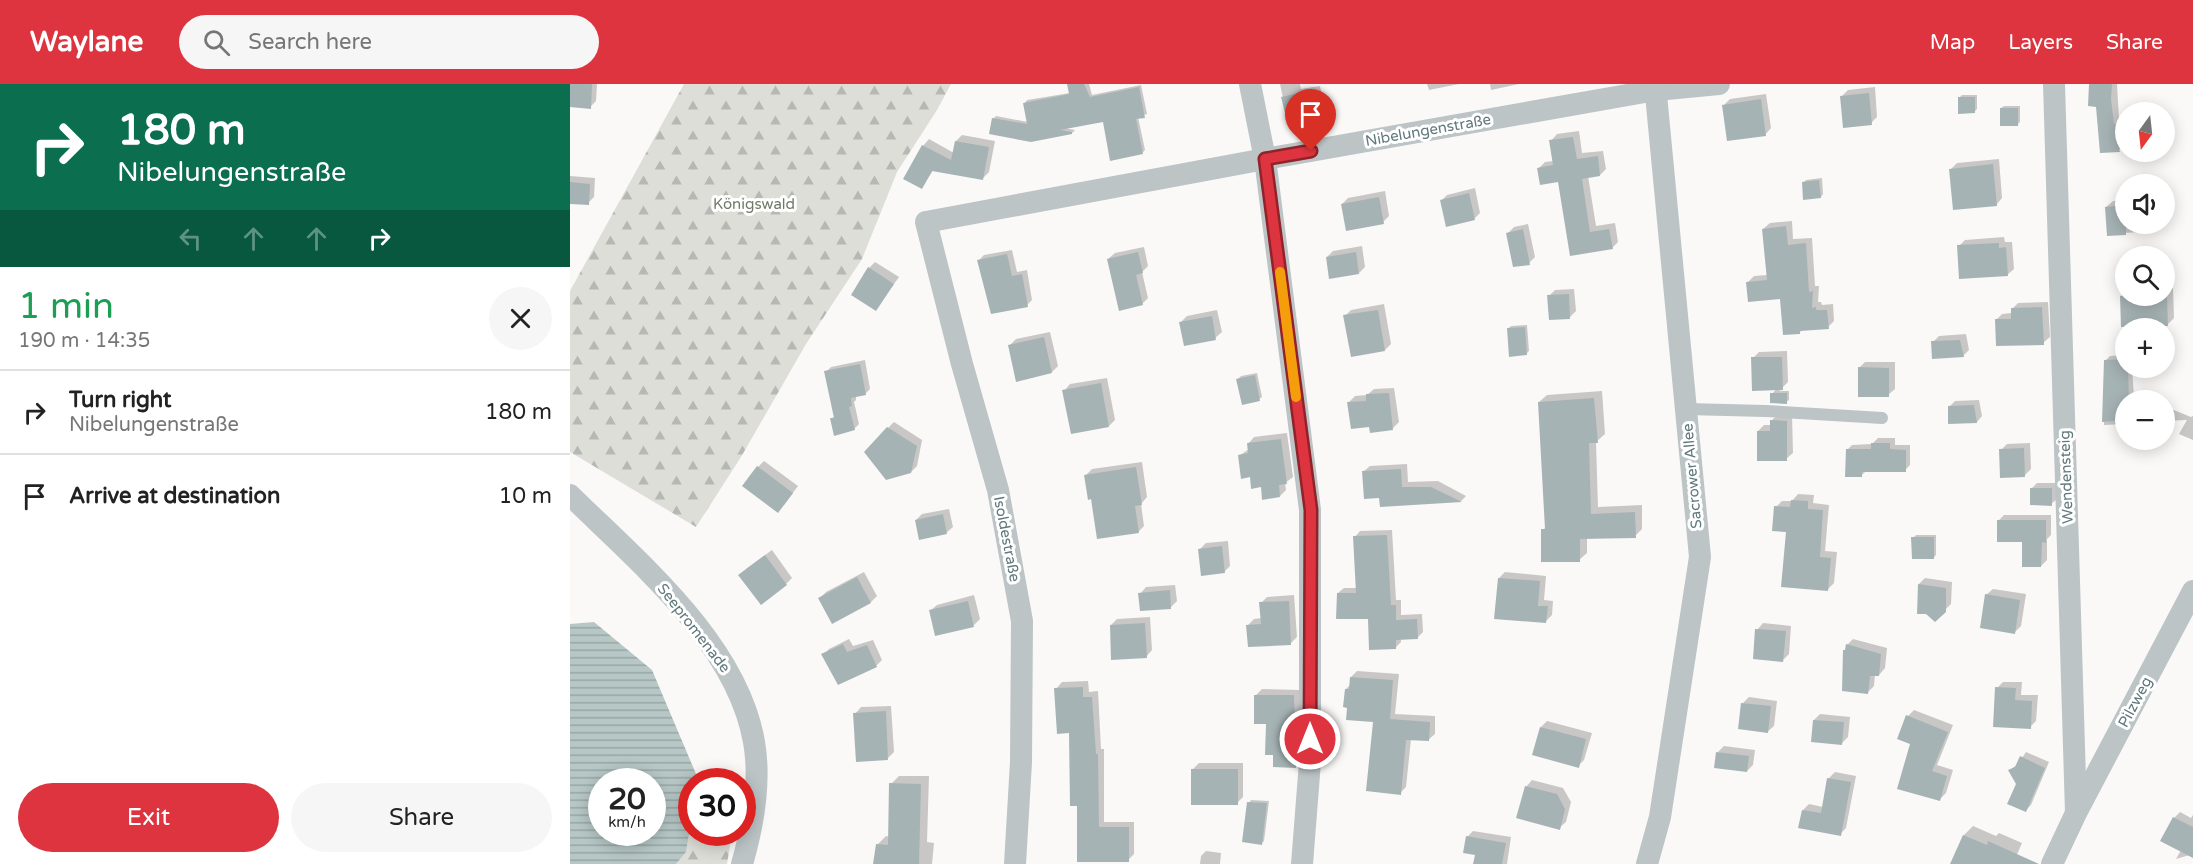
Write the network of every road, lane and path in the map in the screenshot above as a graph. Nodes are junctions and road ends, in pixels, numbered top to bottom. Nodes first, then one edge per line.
1 (1250, 84) edge
2 (1719, 84) edge
3 (2054, 84) edge
4 (1655, 87) edge
5 (1265, 159) junction
6 (926, 222) joint
7 (1686, 409) junction
8 (1882, 418) dead end
9 (570, 495) edge
10 (2193, 591) edge
11 (2076, 813) junction
12 (742, 864) edge
13 (1015, 864) edge
14 (1302, 864) edge
15 (1647, 864) edge
16 (2052, 864) edge

1 - 5 street
2 - 4 street, Nibelungenstraße
3 - 11 street, Wendensteig
4 - 5 street, Nibelungenstraße
4 - 7 street, Sacrower Allee
5 - 6 street, Nibelungenstraße
5 - 14 street
6 - 13 street, Isoldestraße
7 - 8 lane
7 - 15 street, Sacrower Allee
9 - 12 street, Seepromenade
10 - 11 street, Pilzweg
11 - 16 street, Wendensteig

